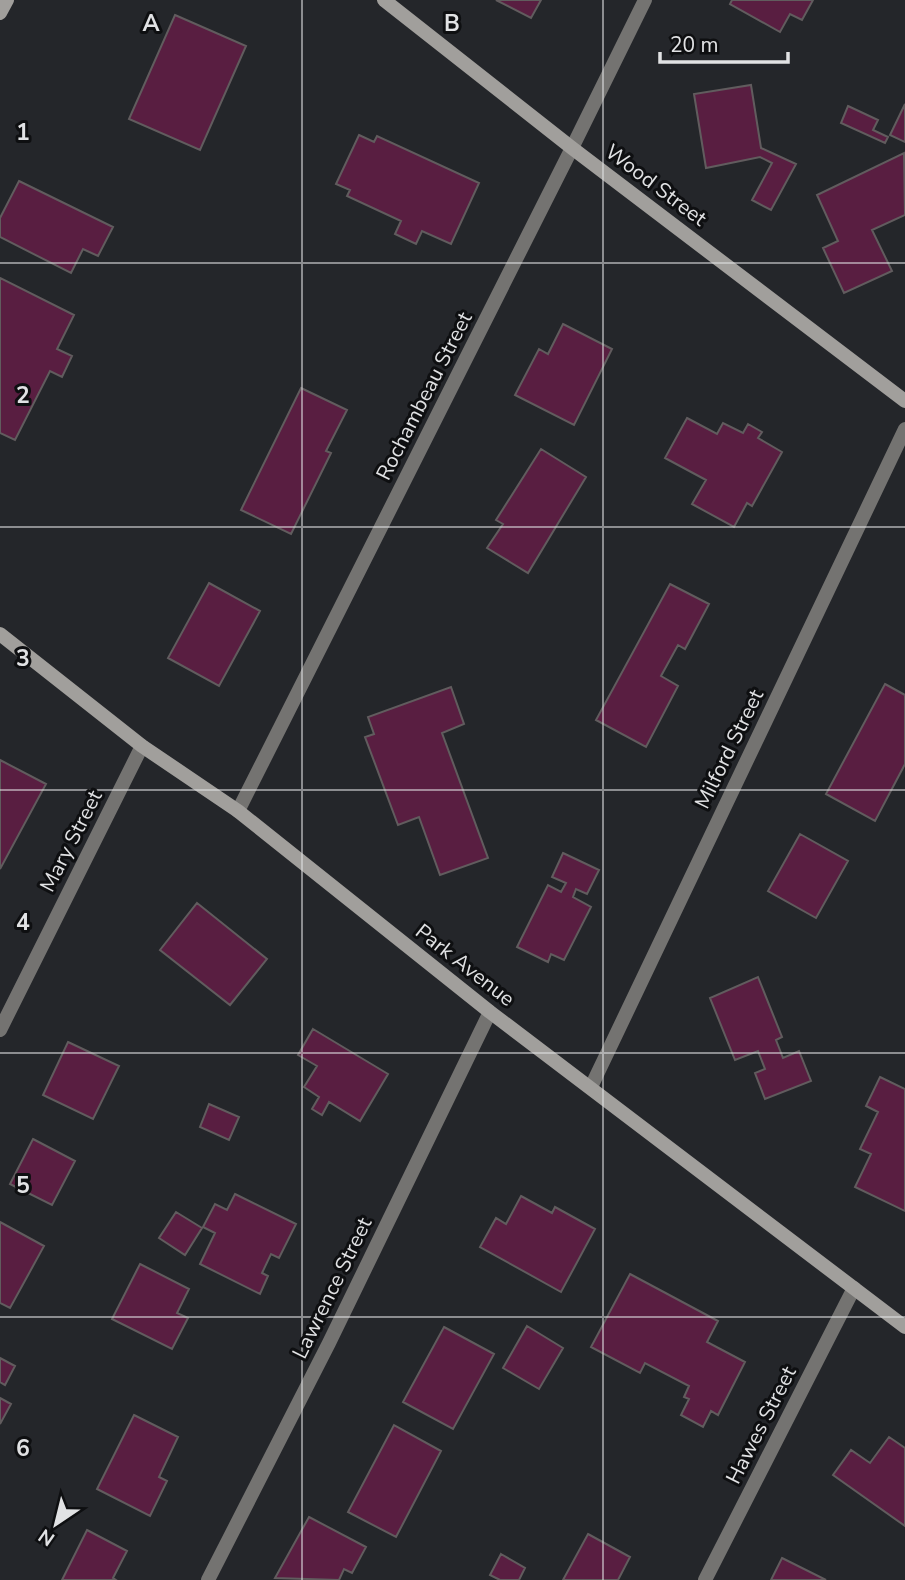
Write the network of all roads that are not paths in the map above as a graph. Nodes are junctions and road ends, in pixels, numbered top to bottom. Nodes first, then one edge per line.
1 (7, 0) edge
2 (384, 0) edge
3 (645, 0) edge
4 (0, 13) edge
5 (572, 149) junction
6 (905, 401) edge
7 (905, 429) edge
8 (0, 634) edge
9 (142, 746) junction
10 (239, 811) junction
11 (490, 1012) junction
12 (0, 1030) edge
13 (591, 1087) junction
14 (854, 1288) junction
15 (905, 1327) edge
16 (208, 1580) edge
17 (705, 1580) edge

1 - 4 street
2 - 5 street, Wood Street
3 - 5 street, Rochambeau Street
5 - 6 street, Wood Street
5 - 10 street, Rochambeau Street
7 - 13 street, Milford Street
8 - 9 street, Park Avenue
9 - 10 street, Park Avenue
9 - 12 street, Mary Street
10 - 11 street, Park Avenue
11 - 13 street, Park Avenue
11 - 16 street, Lawrence Street
13 - 14 street, Park Avenue
14 - 15 street, Park Avenue
14 - 17 street, Hawes Street

